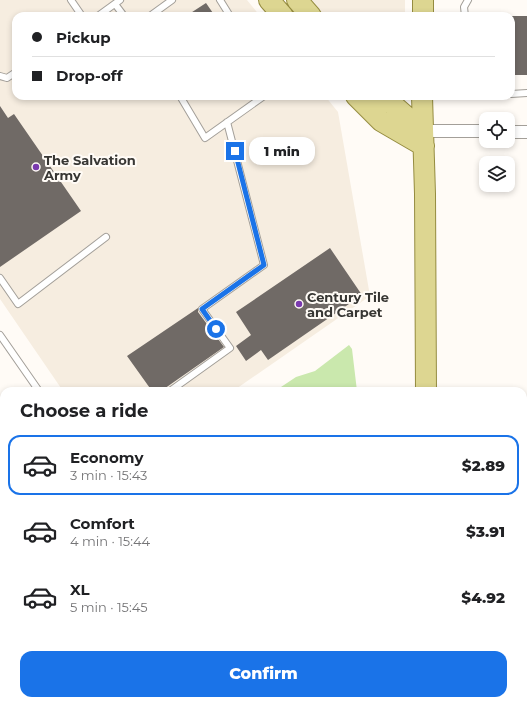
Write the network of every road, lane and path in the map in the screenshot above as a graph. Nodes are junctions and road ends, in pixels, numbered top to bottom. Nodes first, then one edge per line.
1 (71, 0) edge
2 (120, 0) edge
3 (172, 0) edge
4 (220, 0) edge
5 (269, 0) edge
6 (423, 0) edge
7 (468, 0) edge
8 (115, 4) junction
9 (79, 12) edge
10 (104, 12) edge
11 (121, 12) edge
12 (156, 12) edge
13 (228, 12) edge
14 (280, 12) edge
15 (423, 12) edge
16 (465, 12) edge
17 (12, 75) edge
18 (0, 76) edge
19 (515, 94) edge
20 (527, 94) edge
21 (182, 100) edge
22 (258, 100) edge
23 (360, 100) edge
24 (387, 100) edge
25 (422, 100) edge
26 (227, 122) junction
27 (479, 132) edge
28 (515, 132) edge
29 (527, 132) edge
30 (423, 138) junction
31 (106, 237) dead end
32 (0, 278) edge
33 (0, 335) edge
34 (36, 387) edge
35 (176, 387) edge
36 (426, 387) edge

1 - 9 lane
2 - 8 lane
3 - 12 lane
4 - 13 lane
5 - 14 main road
6 - 15 main road
7 - 16 lane
8 - 10 lane
8 - 11 lane
17 - 18 lane
19 - 20 lane
21 - 26 lane
22 - 26 lane
23 - 30 main road
24 - 30 main road
25 - 30 main road
26 - 35 lane
27 - 30 street
28 - 29 street
30 - 36 main road
31 - 32 lane
33 - 34 lane

